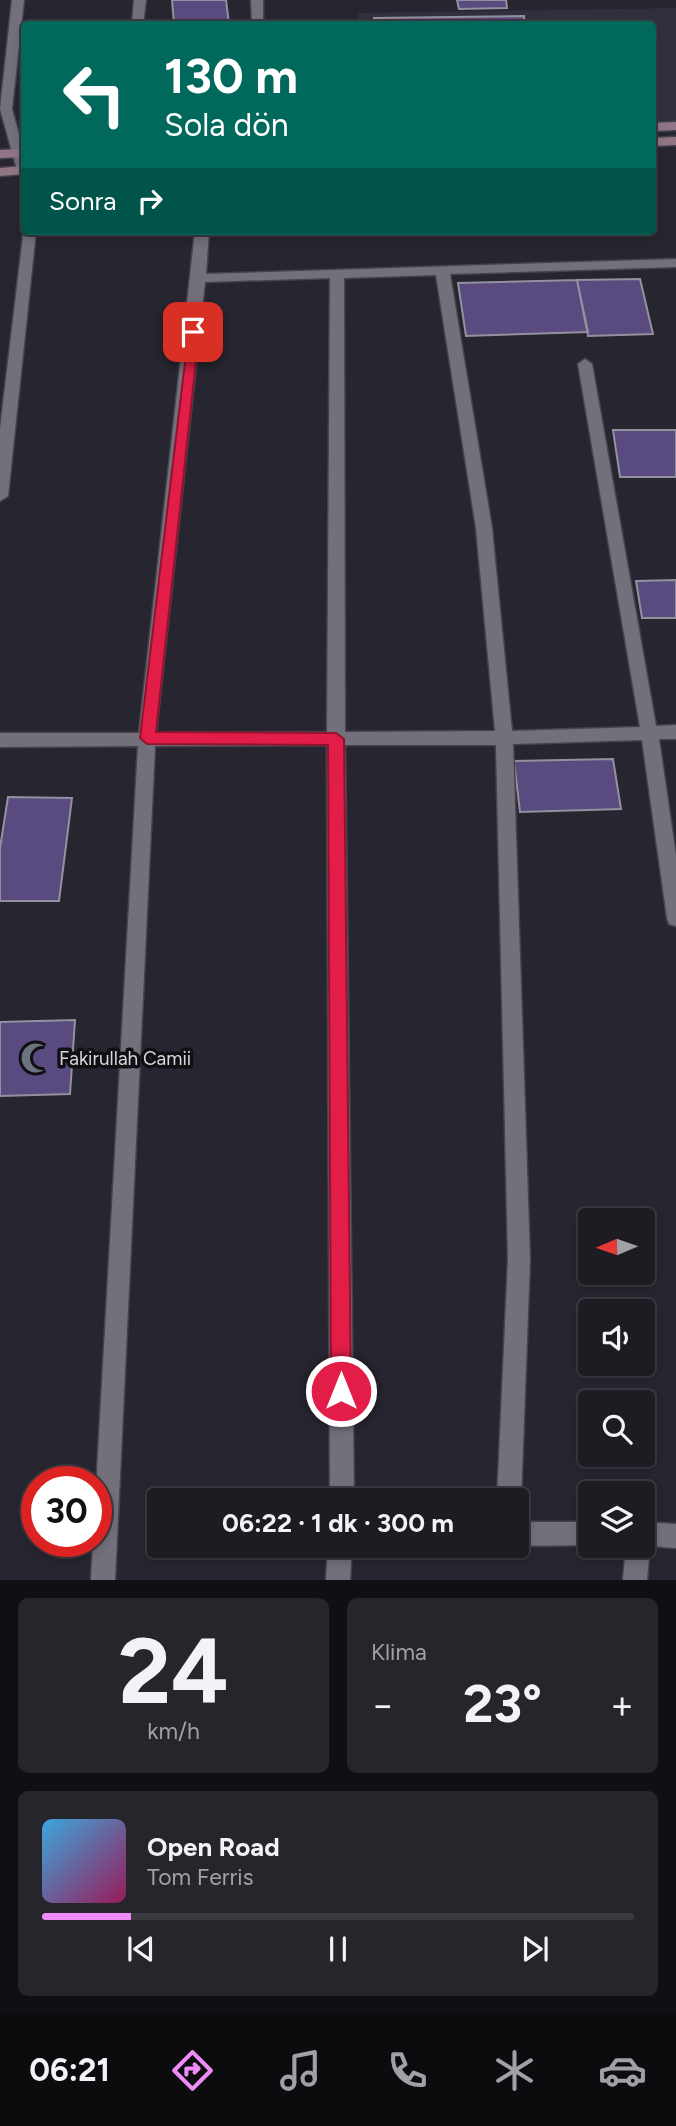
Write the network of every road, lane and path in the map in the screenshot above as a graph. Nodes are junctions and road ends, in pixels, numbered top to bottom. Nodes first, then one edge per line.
1 (18, 0) edge
2 (140, 0) edge
3 (257, 0) edge
4 (138, 21) edge
5 (258, 21) edge
6 (676, 126) edge
7 (656, 127) edge
8 (676, 141) edge
9 (656, 142) edge
10 (21, 153) edge
11 (0, 154) edge
12 (21, 171) edge
13 (0, 172) edge
14 (29, 235) edge
15 (202, 235) edge
16 (676, 264) edge
17 (442, 269) junction
18 (337, 272) junction
19 (199, 278) junction
20 (586, 364) dead end
21 (0, 496) edge
22 (649, 732) junction
23 (676, 732) edge
24 (147, 738) junction
25 (504, 738) junction
26 (336, 739) junction
27 (0, 740) edge
28 (676, 918) edge
29 (342, 1488) edge
30 (509, 1488) edge
31 (529, 1534) edge
32 (578, 1534) edge
33 (655, 1535) edge
34 (676, 1536) edge
35 (339, 1558) edge
36 (637, 1558) edge
37 (103, 1580) edge
38 (338, 1580) edge
39 (635, 1580) edge

1 - 10 street
2 - 4 street
3 - 5 street
6 - 7 main road
8 - 9 main road
10 - 11 main road
12 - 13 main road
14 - 21 street
15 - 19 street
16 - 17 street
17 - 18 street
17 - 25 street
18 - 19 street
18 - 26 street
19 - 24 street
20 - 22 street
22 - 23 street
22 - 25 street
22 - 28 street
24 - 26 street
24 - 27 street
24 - 37 street
25 - 26 street
25 - 30 street
26 - 29 street
31 - 32 street
33 - 34 street
35 - 38 street
36 - 39 street

